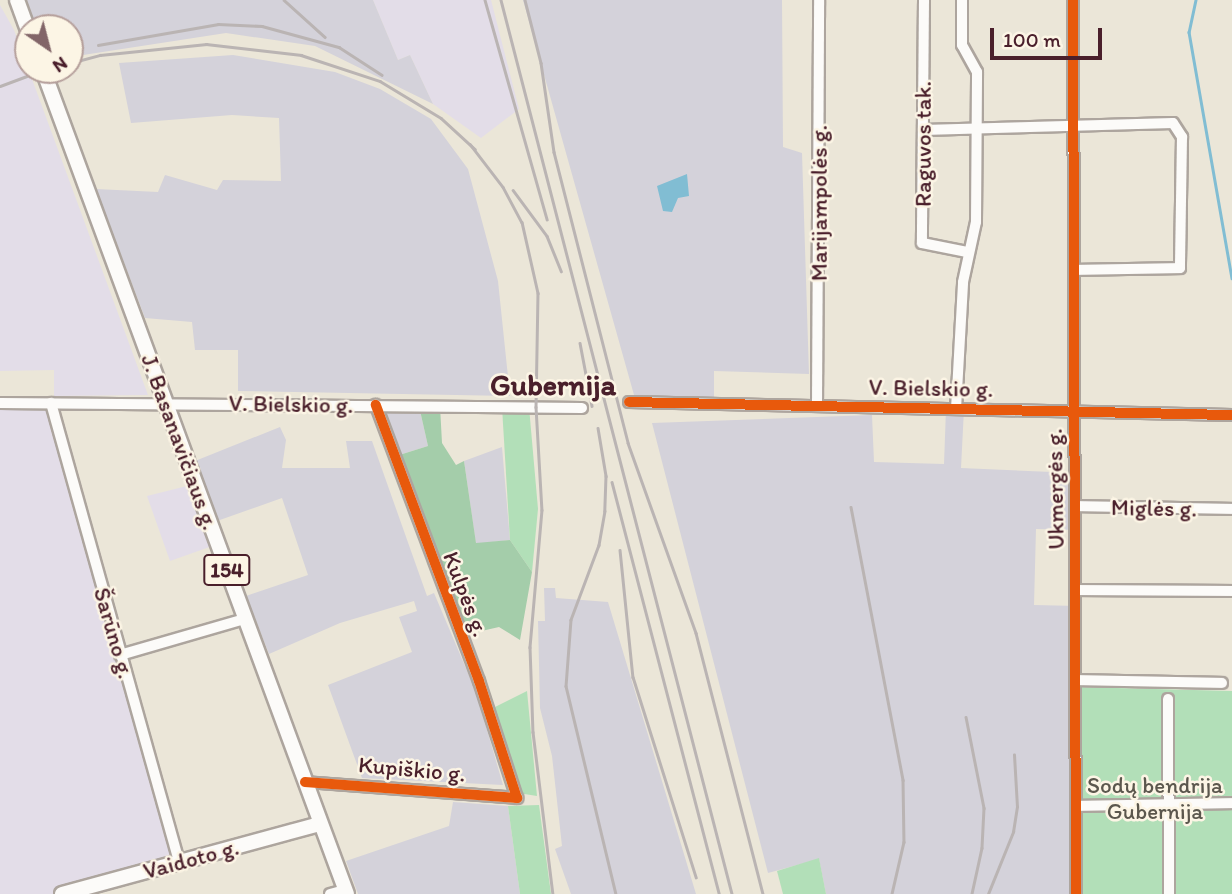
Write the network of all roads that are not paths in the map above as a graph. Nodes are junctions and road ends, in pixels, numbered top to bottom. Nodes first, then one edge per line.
1 (819, 0) edge
2 (924, 0) edge
3 (962, 0) edge
4 (1073, 0) edge
5 (48, 84) edge
6 (976, 126) junction
7 (1075, 127) junction
8 (923, 130) junction
9 (967, 252) junction
10 (1074, 270) junction
11 (166, 401) junction
12 (629, 402) dead end
13 (0, 403) edge
14 (51, 403) junction
15 (376, 405) junction
16 (817, 406) junction
17 (582, 408) dead end
18 (956, 409) junction
19 (1075, 412) junction
20 (1232, 415) edge
21 (1076, 506) junction
22 (1232, 509) edge
23 (1077, 590) junction
24 (1232, 592) edge
25 (245, 619) junction
26 (120, 655) junction
27 (1078, 680) junction
28 (1222, 683) dead end
29 (1168, 699) dead end
30 (305, 782) junction
31 (517, 798) joint
32 (1232, 803) edge
33 (1168, 804) junction
34 (1077, 806) junction
35 (320, 824) junction
36 (179, 862) junction
37 (346, 892) edge
38 (62, 894) edge
39 (330, 894) edge
40 (1076, 894) edge
41 (1168, 894) edge

1 - 16 street, Marijampolės g.
2 - 8 street, Raguvos tak.
3 - 6 street
4 - 7 street, Ukmergės g.
5 - 11 main road, J. Basanavičiaus g. / 154
6 - 7 street
6 - 8 street
6 - 9 street
7 - 10 street, Ukmergės g.
7 - 10 street
8 - 9 street, Raguvos tak.
9 - 18 street
10 - 19 street, Ukmergės g.
11 - 14 street, V. Bielskio g.
11 - 15 street, V. Bielskio g.
11 - 25 main road, J. Basanavičiaus g. / 154
12 - 16 street, V. Bielskio g.
13 - 14 street, V. Bielskio g.
14 - 26 street, Šarūno g.
15 - 17 street, V. Bielskio g.
15 - 31 street, Kulpės g.
16 - 18 street, V. Bielskio g.
18 - 19 street, V. Bielskio g.
19 - 20 street, V. Bielskio g.
19 - 21 street, Ukmergės g.
21 - 22 street, Miglės g.
21 - 23 street, Ukmergės g.
23 - 24 street
23 - 27 street, Ukmergės g.
25 - 26 street
25 - 30 main road, J. Basanavičiaus g. / 154
26 - 36 street, Šarūno g.
27 - 28 street
27 - 34 street, Ukmergės g.
29 - 33 street
30 - 31 street, Kupiškio g.
30 - 35 main road, J. Basanavičiaus g. / 154
32 - 33 street
33 - 34 street
33 - 41 street
34 - 40 street, Ukmergės g.
35 - 36 main road, Vaidoto g.
35 - 37 main road, J. Basanavičiaus g. / 154
36 - 38 main road, Vaidoto g.
37 - 39 street

